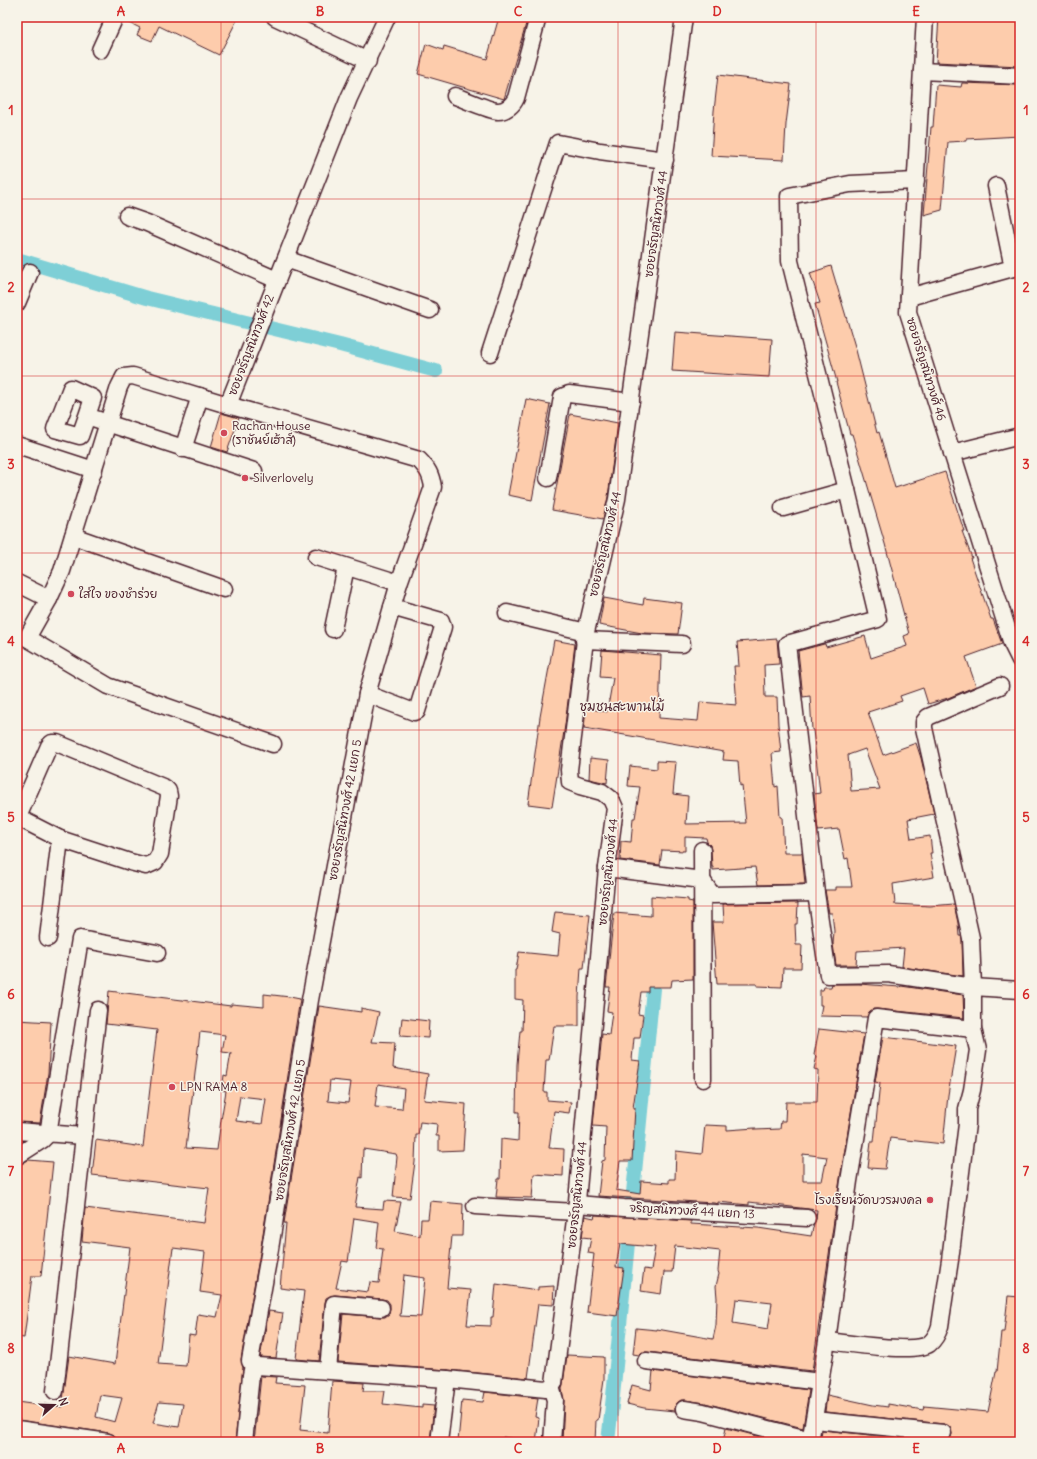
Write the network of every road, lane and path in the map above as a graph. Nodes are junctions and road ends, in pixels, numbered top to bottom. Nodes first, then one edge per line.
1 (115, 17) edge
2 (275, 17) edge
3 (387, 17) edge
4 (538, 17) edge
5 (684, 17) edge
6 (925, 17) edge
7 (100, 50) dead end
8 (368, 61) junction
9 (922, 71) junction
10 (1020, 76) edge
11 (455, 96) dead end
12 (665, 160) junction
13 (916, 181) junction
14 (996, 186) dead end
15 (127, 216) dead end
16 (286, 259) junction
17 (1016, 267) edge
18 (30, 272) dead end
19 (277, 280) junction
20 (909, 297) junction
21 (17, 303) edge
22 (430, 310) dead end
23 (490, 353) dead end
24 (200, 396) junction
25 (630, 402) junction
26 (228, 405) junction
27 (87, 416) dead end
28 (112, 424) junction
29 (1020, 436) edge
30 (17, 445) edge
31 (183, 448) junction
32 (952, 453) junction
33 (94, 470) junction
34 (254, 471) dead end
35 (548, 478) dead end
36 (848, 490) junction
37 (782, 508) dead end
38 (73, 536) junction
39 (316, 557) dead end
40 (346, 567) junction
41 (17, 583) edge
42 (399, 583) junction
43 (224, 589) dead end
44 (49, 600) junction
45 (392, 607) junction
46 (507, 613) dead end
47 (332, 629) dead end
48 (585, 636) junction
49 (682, 644) dead end
50 (1020, 660) edge
51 (1000, 686) dead end
52 (367, 694) junction
53 (273, 744) dead end
54 (18, 817) edge
55 (60, 839) junction
56 (702, 850) dead end
57 (607, 868) junction
58 (702, 880) junction
59 (816, 893) junction
60 (48, 938) dead end
61 (157, 953) dead end
62 (974, 987) junction
63 (1020, 990) edge
64 (98, 1010) dead end
65 (973, 1029) junction
66 (703, 1079) dead end
67 (17, 1131) edge
68 (48, 1134) junction
69 (84, 1136) junction
70 (17, 1156) edge
71 (475, 1206) dead end
72 (576, 1208) junction
73 (807, 1218) dead end
74 (381, 1308) dead end
75 (827, 1341) junction
76 (646, 1361) dead end
77 (254, 1368) junction
78 (328, 1370) junction
79 (447, 1379) junction
80 (820, 1382) junction
81 (551, 1387) junction
82 (55, 1390) dead end
83 (684, 1409) dead end
84 (814, 1420) junction
85 (17, 1429) edge
86 (943, 1433) dead end
87 (38, 1437) edge
88 (810, 1441) edge
89 (108, 1442) edge
90 (244, 1442) edge
91 (439, 1442) edge
92 (552, 1442) edge

1 - 7 street
2 - 8 street
3 - 8 street, ซอยจรัญสนิทวงศ์ 42
4 - 11 street
5 - 12 street, ซอยจรัญสนิทวงศ์ 44
6 - 9 street, ซอยจรัญสนิทวงศ์ 46
8 - 16 street, ซอยจรัญสนิทวงศ์ 42
9 - 10 street
9 - 13 street, ซอยจรัญสนิทวงศ์ 46
12 - 23 street
12 - 25 street, ซอยจรัญสนิทวงศ์ 44
13 - 20 street, ซอยจรัญสนิทวงศ์ 46
13 - 36 street
14 - 17 street
15 - 19 street
16 - 19 street, ซอยจรัญสนิทวงศ์ 42
16 - 22 street
17 - 20 street
18 - 21 street
19 - 26 street, ซอยจรัญสนิทวงศ์ 42
20 - 32 street, ซอยจรัญสนิทวงศ์ 46
24 - 26 street, ซอยจรัญสนิทวงศ์ 42
24 - 28 street, ซอยจรัญสนิทวงศ์ 42
24 - 31 street
25 - 35 street
25 - 48 street, ซอยจรัญสนิทวงศ์ 44
26 - 42 street, ซอยจรัญสนิทวงศ์ 42 แยก 5
27 - 28 street
28 - 31 street
28 - 33 street, ซอยจรัญสนิทวงศ์ 42
29 - 32 street
30 - 33 street
31 - 34 street
32 - 50 street, ซอยจรัญสนิทวงศ์ 46
33 - 38 street, ซอยจรัญสนิทวงศ์ 42
36 - 37 street
36 - 59 street
38 - 43 street
38 - 44 street, ซอยจรัญสนิทวงศ์ 42
39 - 40 street
40 - 42 street
40 - 47 street
41 - 44 street
42 - 45 street, ซอยจรัญสนิทวงศ์ 42 แยก 5
44 - 53 street, ซอยจรัญสนิทวงศ์ 42
45 - 52 street, ซอยจรัญสนิทวงศ์ 42 แยก 5
45 - 52 street
46 - 48 street
48 - 49 street
48 - 57 street, ซอยจรัญสนิทวงศ์ 44
51 - 62 street
52 - 77 street, ซอยจรัญสนิทวงศ์ 42 แยก 5
54 - 55 street
54 - 55 street
55 - 60 street
56 - 58 street
57 - 58 street
57 - 72 street, ซอยจรัญสนิทวงศ์ 44
58 - 59 street
58 - 66 street
59 - 62 street
61 - 68 street
62 - 63 street
62 - 65 street
64 - 69 street
65 - 75 street
65 - 75 street
67 - 68 street
68 - 69 street
68 - 70 street
69 - 82 street
71 - 72 street, จริญสนิทวงศ์ 44 แยก 13
72 - 73 street, จริญสนิทวงศ์ 44 แยก 13
72 - 81 street, ซอยจรัญสนิทวงศ์ 44
74 - 78 street
75 - 80 street
76 - 80 street
77 - 78 street
77 - 90 street
78 - 79 street
79 - 81 street
79 - 91 street
80 - 84 street
81 - 92 street
83 - 88 street
84 - 86 street
84 - 88 street
85 - 87 street
87 - 89 street

